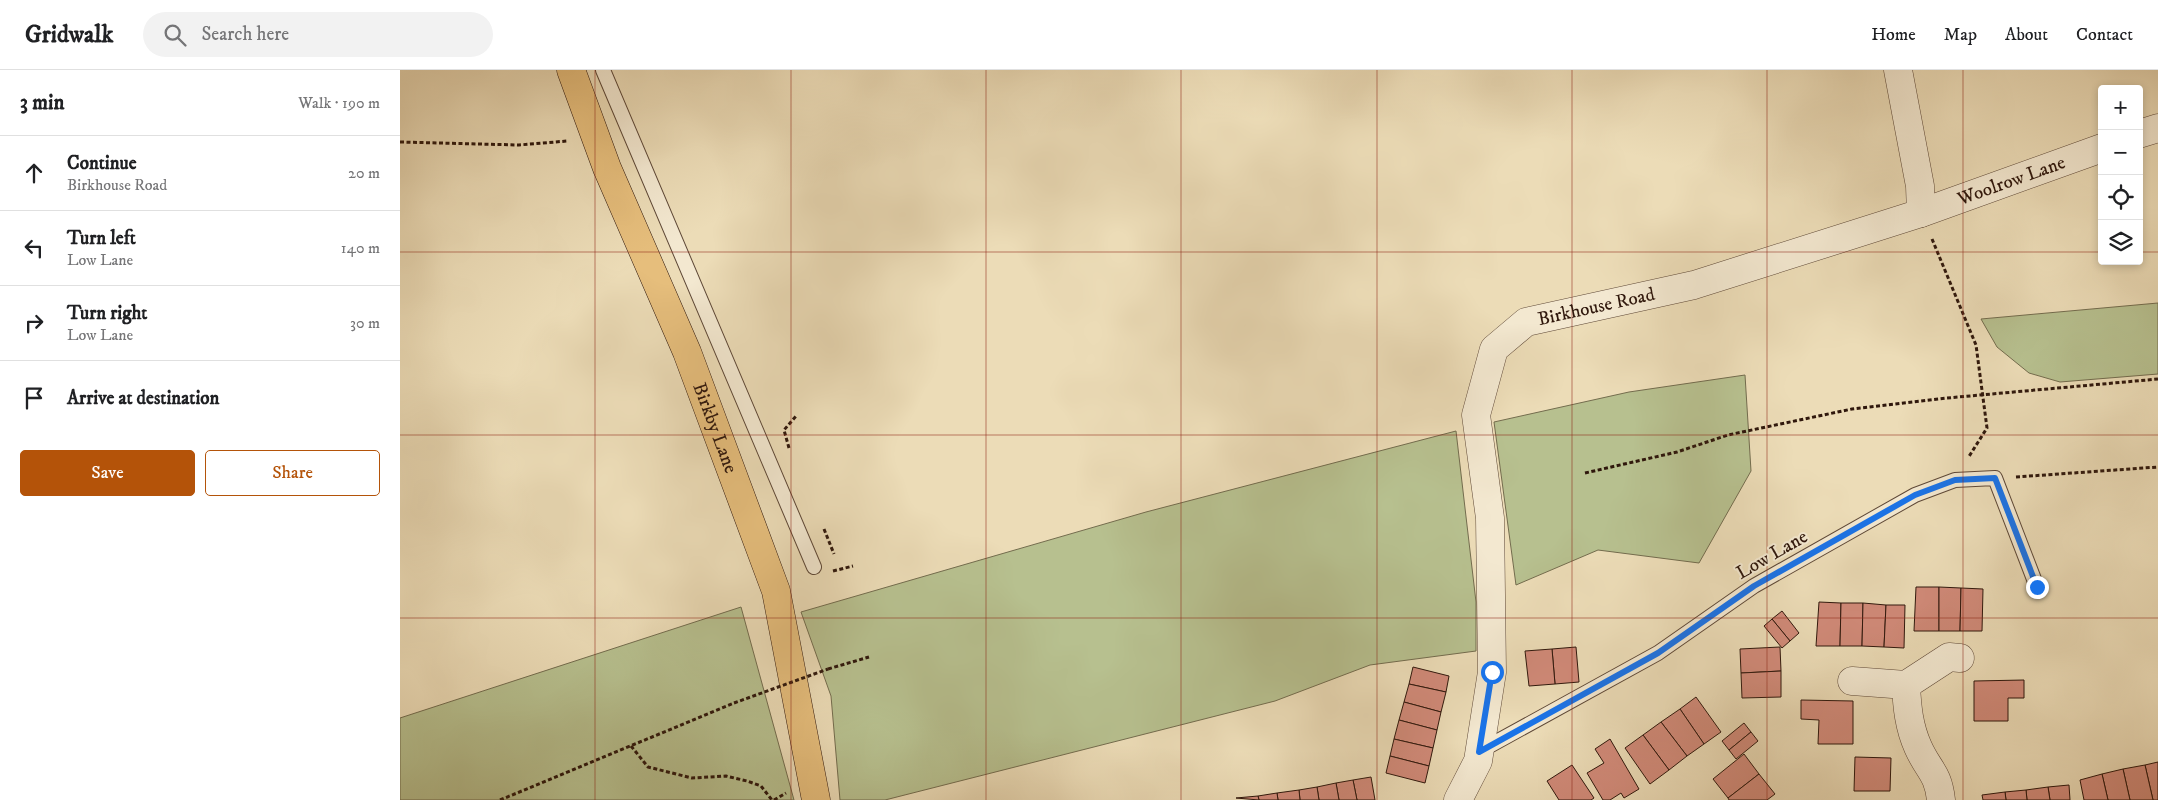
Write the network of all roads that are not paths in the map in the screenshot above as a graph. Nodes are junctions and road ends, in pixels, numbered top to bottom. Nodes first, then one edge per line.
1 (571, 70) edge
2 (603, 70) edge
3 (1898, 70) edge
4 (2158, 128) edge
5 (2143, 133) edge
6 (2098, 149) edge
7 (1922, 213) junction
8 (814, 567) dead end
9 (2037, 587) dead end
10 (1960, 658) dead end
11 (1852, 681) dead end
12 (1906, 686) junction
13 (1479, 752) junction
14 (816, 800) edge
15 (1458, 800) edge
16 (1941, 800) edge

1 - 14 main road, Birkby Lane
2 - 8 lane
3 - 7 street
4 - 5 street
6 - 7 street, Woolrow Lane
7 - 13 street, Birkhouse Road
9 - 13 lane, Low Lane
10 - 12 street
11 - 12 street
12 - 16 street
13 - 15 street, Birkhouse Road

